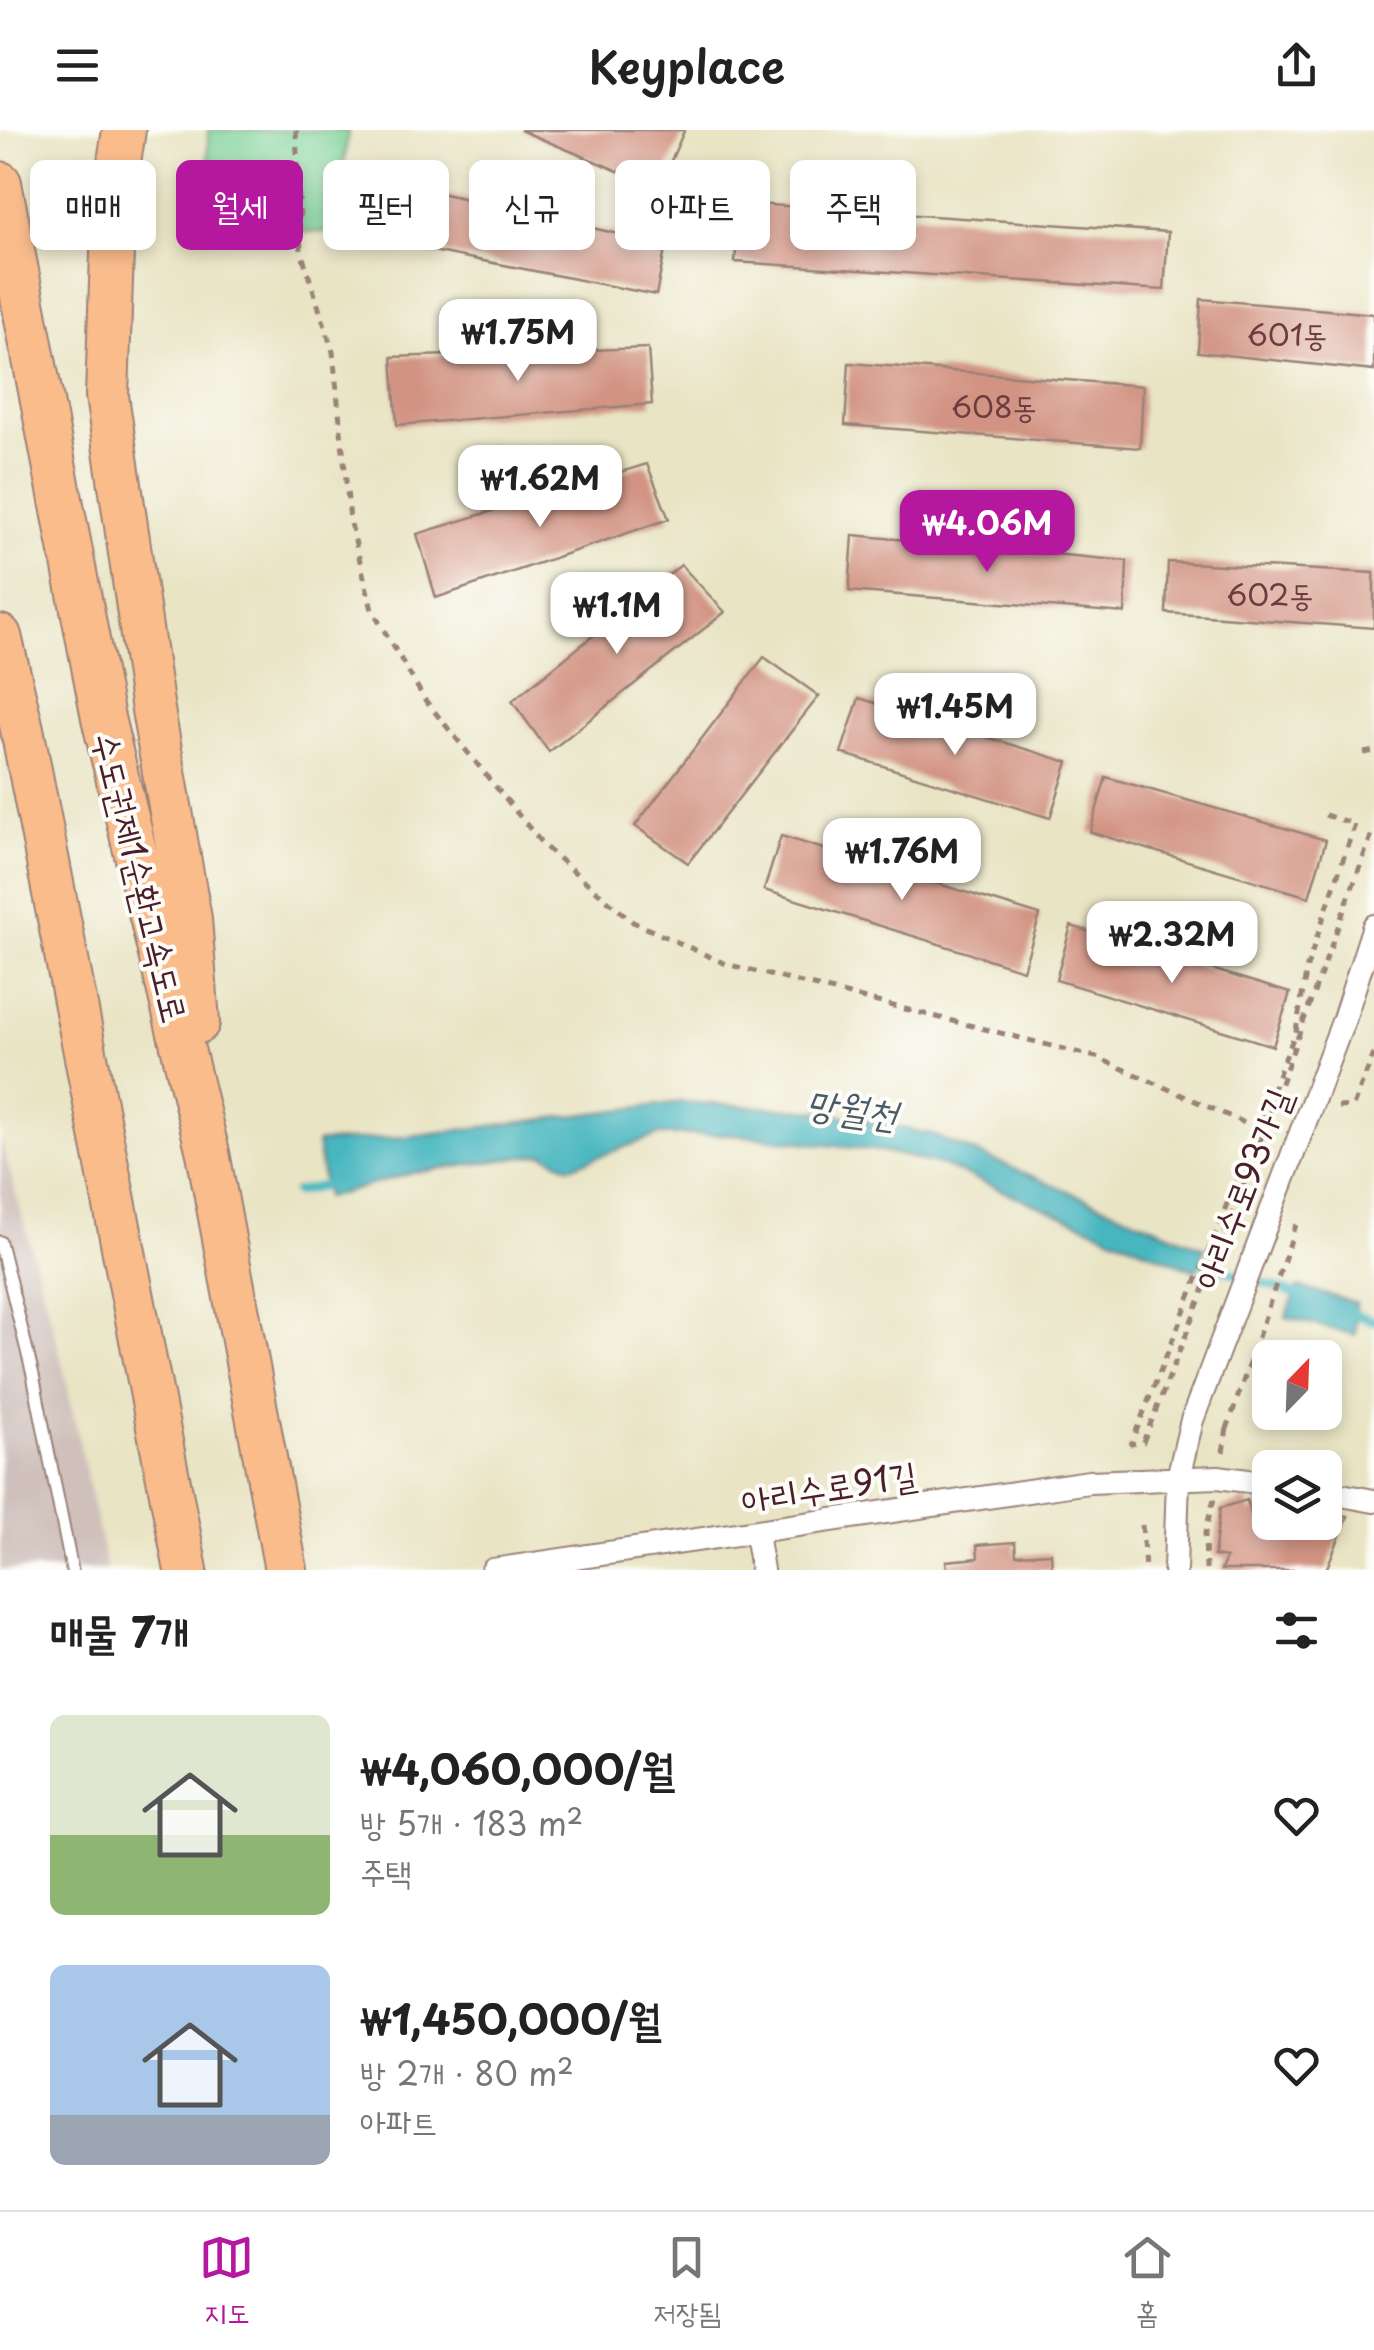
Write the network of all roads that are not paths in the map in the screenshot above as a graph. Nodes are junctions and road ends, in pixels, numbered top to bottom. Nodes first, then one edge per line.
1 (124, 130) edge
2 (0, 183) edge
3 (0, 636) edge
4 (0, 674) edge
5 (22, 729) junction
6 (1374, 926) edge
7 (208, 1152) junction
8 (0, 1242) edge
9 (1178, 1478) junction
10 (1252, 1482) edge
11 (1342, 1495) edge
12 (1374, 1500) edge
13 (756, 1533) junction
14 (506, 1568) edge
15 (72, 1570) edge
16 (186, 1570) edge
17 (286, 1570) edge
18 (762, 1570) edge
19 (1175, 1570) edge

1 - 7 highway
2 - 7 highway, 수도권제1순환고속도로
3 - 5 highway
4 - 5 highway
5 - 16 highway
6 - 9 street, 아리수로93가길
7 - 17 highway, 수도권제1순환고속도로
8 - 15 lane
9 - 10 street
9 - 13 street, 아리수로91길
9 - 19 street, 아리수로93가길
11 - 12 street
13 - 14 street, 아리수로91길
13 - 18 street

